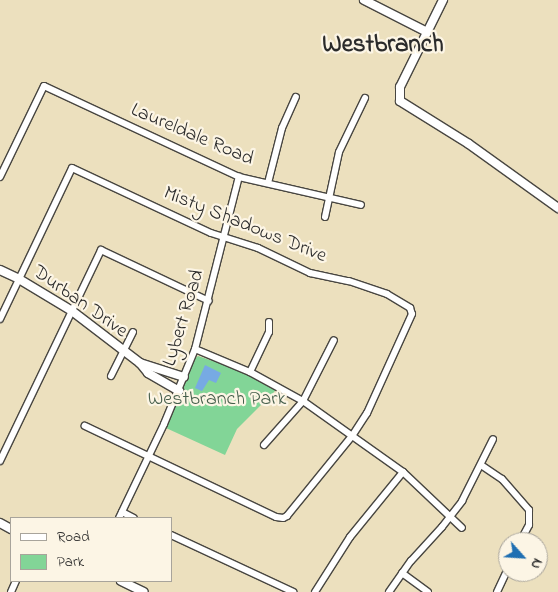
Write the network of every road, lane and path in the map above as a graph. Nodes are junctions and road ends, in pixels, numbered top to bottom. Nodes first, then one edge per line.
1 (364, 0) edge
2 (443, 0) edge
3 (427, 32) junction
4 (296, 96) dead end
5 (365, 98) dead end
6 (0, 177) edge
7 (239, 177) junction
8 (268, 183) junction
9 (328, 197) junction
10 (362, 205) dead end
11 (558, 208) edge
12 (324, 217) dead end
13 (224, 237) junction
14 (0, 270) edge
15 (19, 279) junction
16 (209, 301) junction
17 (72, 311) junction
18 (0, 319) edge
19 (269, 322) dead end
20 (133, 332) dead end
21 (334, 340) dead end
22 (195, 350) junction
23 (123, 352) junction
24 (140, 363) junction
25 (250, 372) junction
26 (111, 376) dead end
27 (184, 378) junction
28 (179, 391) junction
29 (303, 401) junction
30 (85, 426) dead end
31 (352, 436) junction
32 (493, 439) dead end
33 (264, 445) dead end
34 (149, 456) junction
35 (0, 461) edge
36 (481, 464) junction
37 (403, 472) junction
38 (120, 515) edge
39 (450, 518) junction
40 (462, 528) dead end
41 (525, 532) edge
42 (172, 535) edge
43 (402, 573) junction
44 (123, 582) edge
45 (144, 592) edge
46 (293, 592) edge
47 (315, 592) edge
48 (389, 592) edge
49 (428, 592) edge

1 - 3 street
2 - 3 street
3 - 11 street
4 - 8 street
5 - 9 street
6 - 7 street, Laureldale Road
7 - 8 street, Laureldale Road
7 - 13 street, Lybert Road
8 - 9 street, Laureldale Road
9 - 10 street, Laureldale Road
9 - 12 street
13 - 15 street, Misty Shadows Drive
13 - 16 street, Lybert Road
13 - 31 street, Misty Shadows Drive
14 - 15 street, Durban Drive
15 - 17 street, Durban Drive
15 - 18 street
16 - 17 street
16 - 22 street, Lybert Road
17 - 23 street, Durban Drive
17 - 35 street
19 - 25 street
20 - 23 street
21 - 29 street
22 - 25 street
22 - 27 street, Lybert Road
23 - 24 street, Durban Drive
23 - 26 street
24 - 27 street, Durban Drive
24 - 28 street, Durban Drive
25 - 29 street
27 - 28 street, Lybert Road
28 - 34 street, Lybert Road
29 - 31 street
29 - 33 street
30 - 34 street
31 - 34 street
31 - 37 street
32 - 36 street
34 - 38 street, Lybert Road
36 - 39 street
36 - 41 street
37 - 39 street
37 - 47 street
39 - 40 street
39 - 43 street
42 - 46 street
43 - 48 street
43 - 49 street
44 - 45 street

